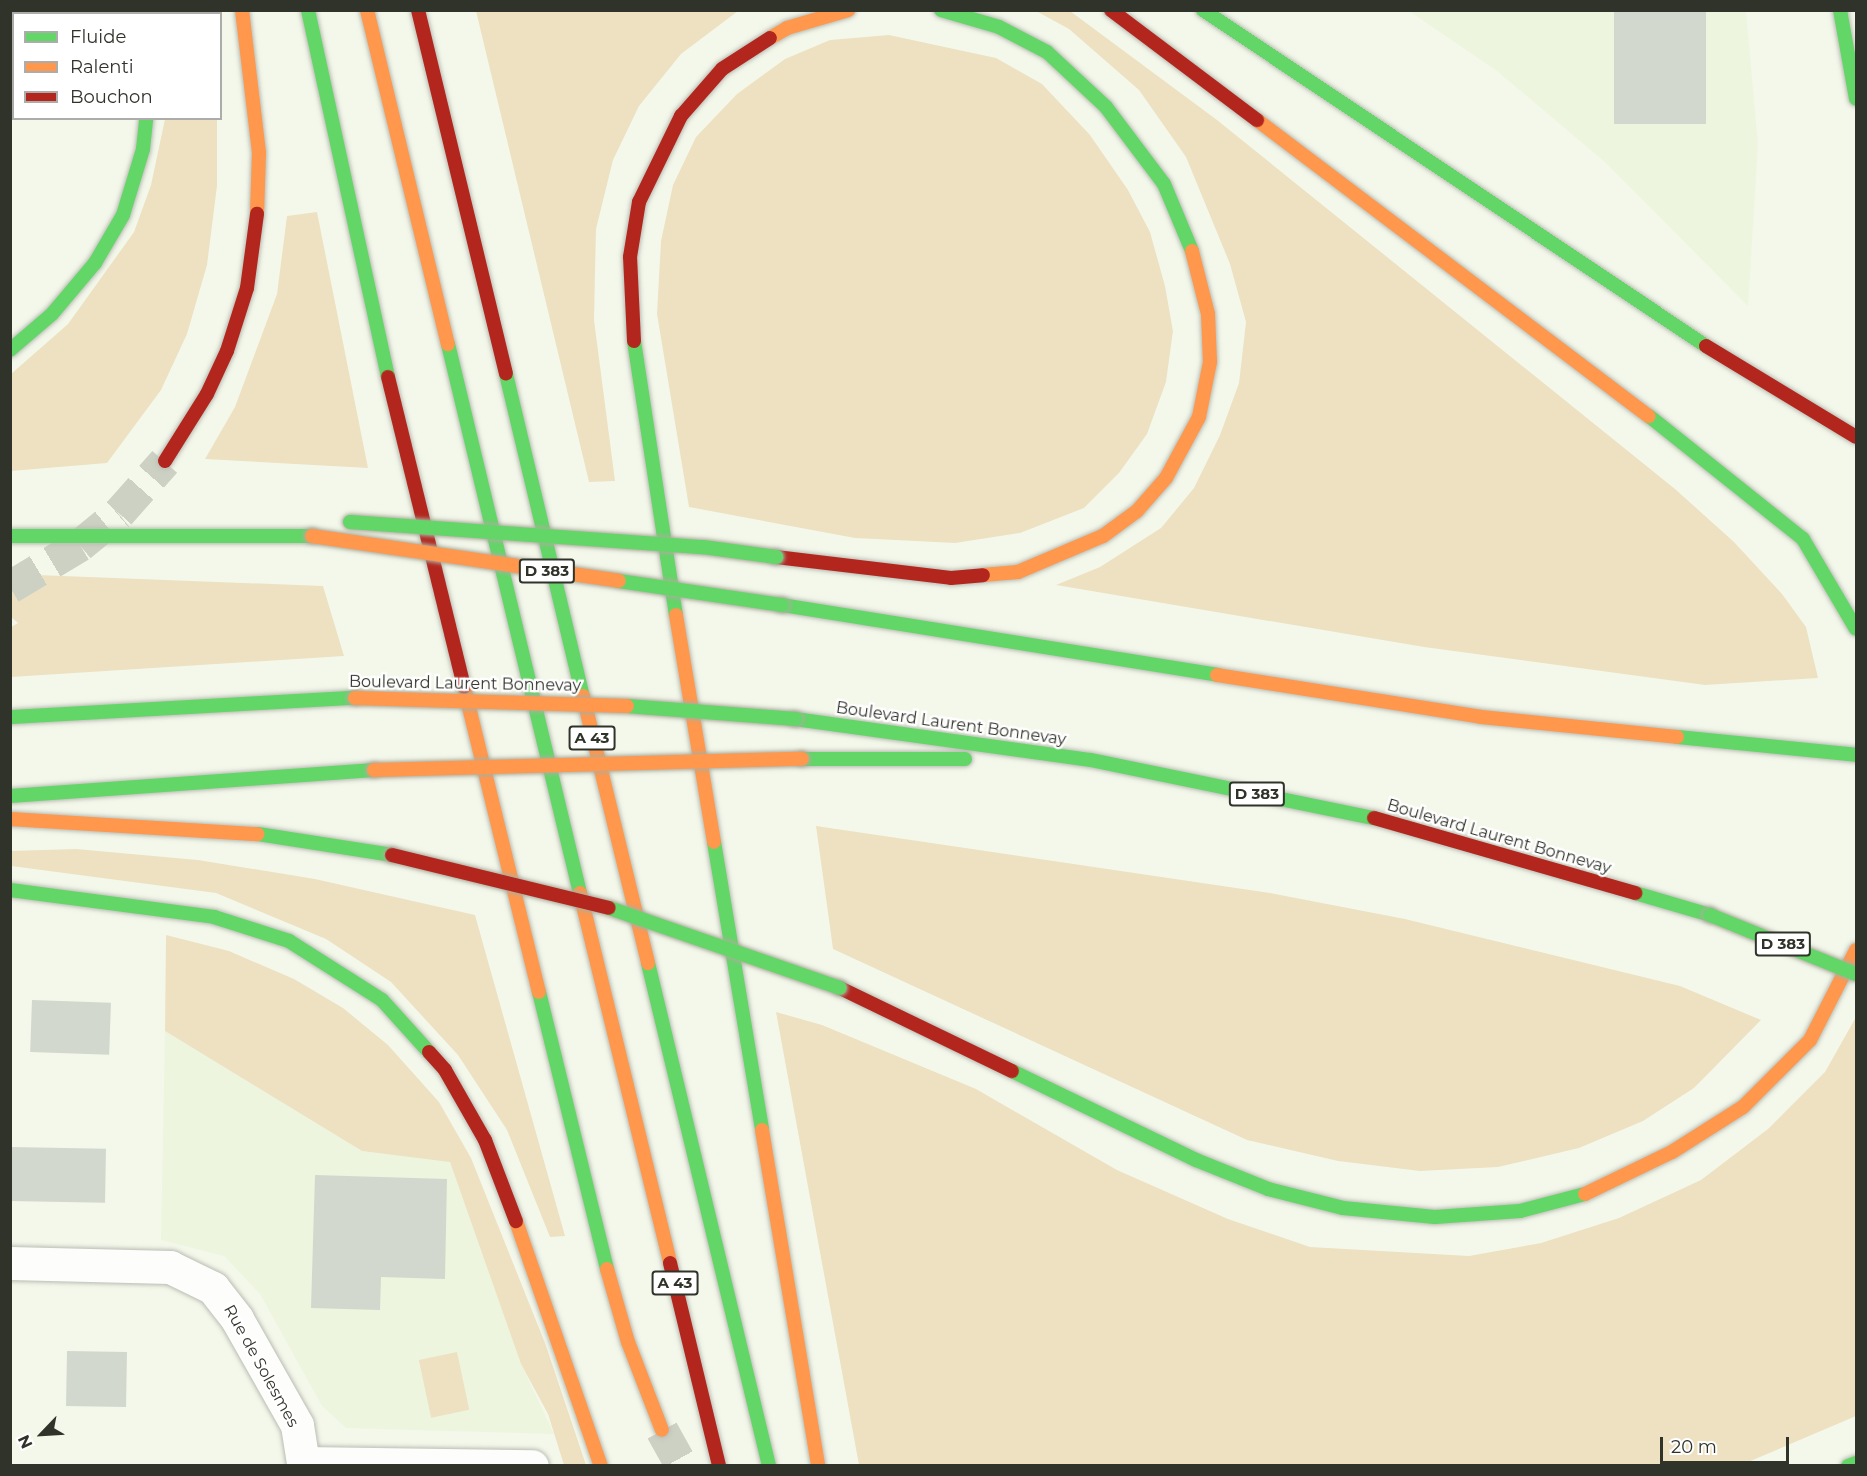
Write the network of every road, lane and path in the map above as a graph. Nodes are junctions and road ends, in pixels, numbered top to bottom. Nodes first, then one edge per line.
1 (242, 10) edge
2 (308, 10) edge
3 (367, 10) edge
4 (418, 10) edge
5 (848, 10) edge
6 (941, 10) edge
7 (1111, 10) edge
8 (1203, 10) edge
9 (1840, 10) edge
10 (1857, 99) edge
11 (146, 120) edge
12 (10, 350) edge
13 (1857, 437) edge
14 (165, 461) tunnel mouth
15 (299, 520) dead end
16 (334, 521) dead end
17 (77, 534) junction
18 (10, 536) edge
19 (1857, 629) edge
20 (10, 717) edge
21 (1857, 755) edge
22 (1091, 760) junction
23 (10, 796) edge
24 (10, 819) edge
25 (10, 890) edge
26 (1857, 950) edge
27 (1857, 974) edge
28 (10, 1263) edge
29 (662, 1430) tunnel mouth
30 (1857, 1463) edge
31 (303, 1464) edge
32 (532, 1466) edge
33 (602, 1466) edge
34 (719, 1466) edge
35 (770, 1466) edge
36 (818, 1466) edge
37 (1848, 1466) edge

1 - 14 main road
2 - 29 main road
3 - 34 main road, A 43
4 - 35 main road, A 43
5 - 36 main road
6 - 16 main road, bridge
7 - 19 main road
8 - 13 main road
9 - 10 main road
11 - 12 main road
15 - 17 main road
17 - 18 main road, D 383
17 - 21 main road, D 383, bridge
20 - 22 main road, Boulevard Laurent Bonnevay / D 383, bridge
22 - 23 main road, bridge
22 - 27 main road, Boulevard Laurent Bonnevay / D 383, bridge
24 - 26 main road, bridge
25 - 33 main road
28 - 31 street, Rue de Solesmes
30 - 37 main road
31 - 32 street, Rue de Solesmes

